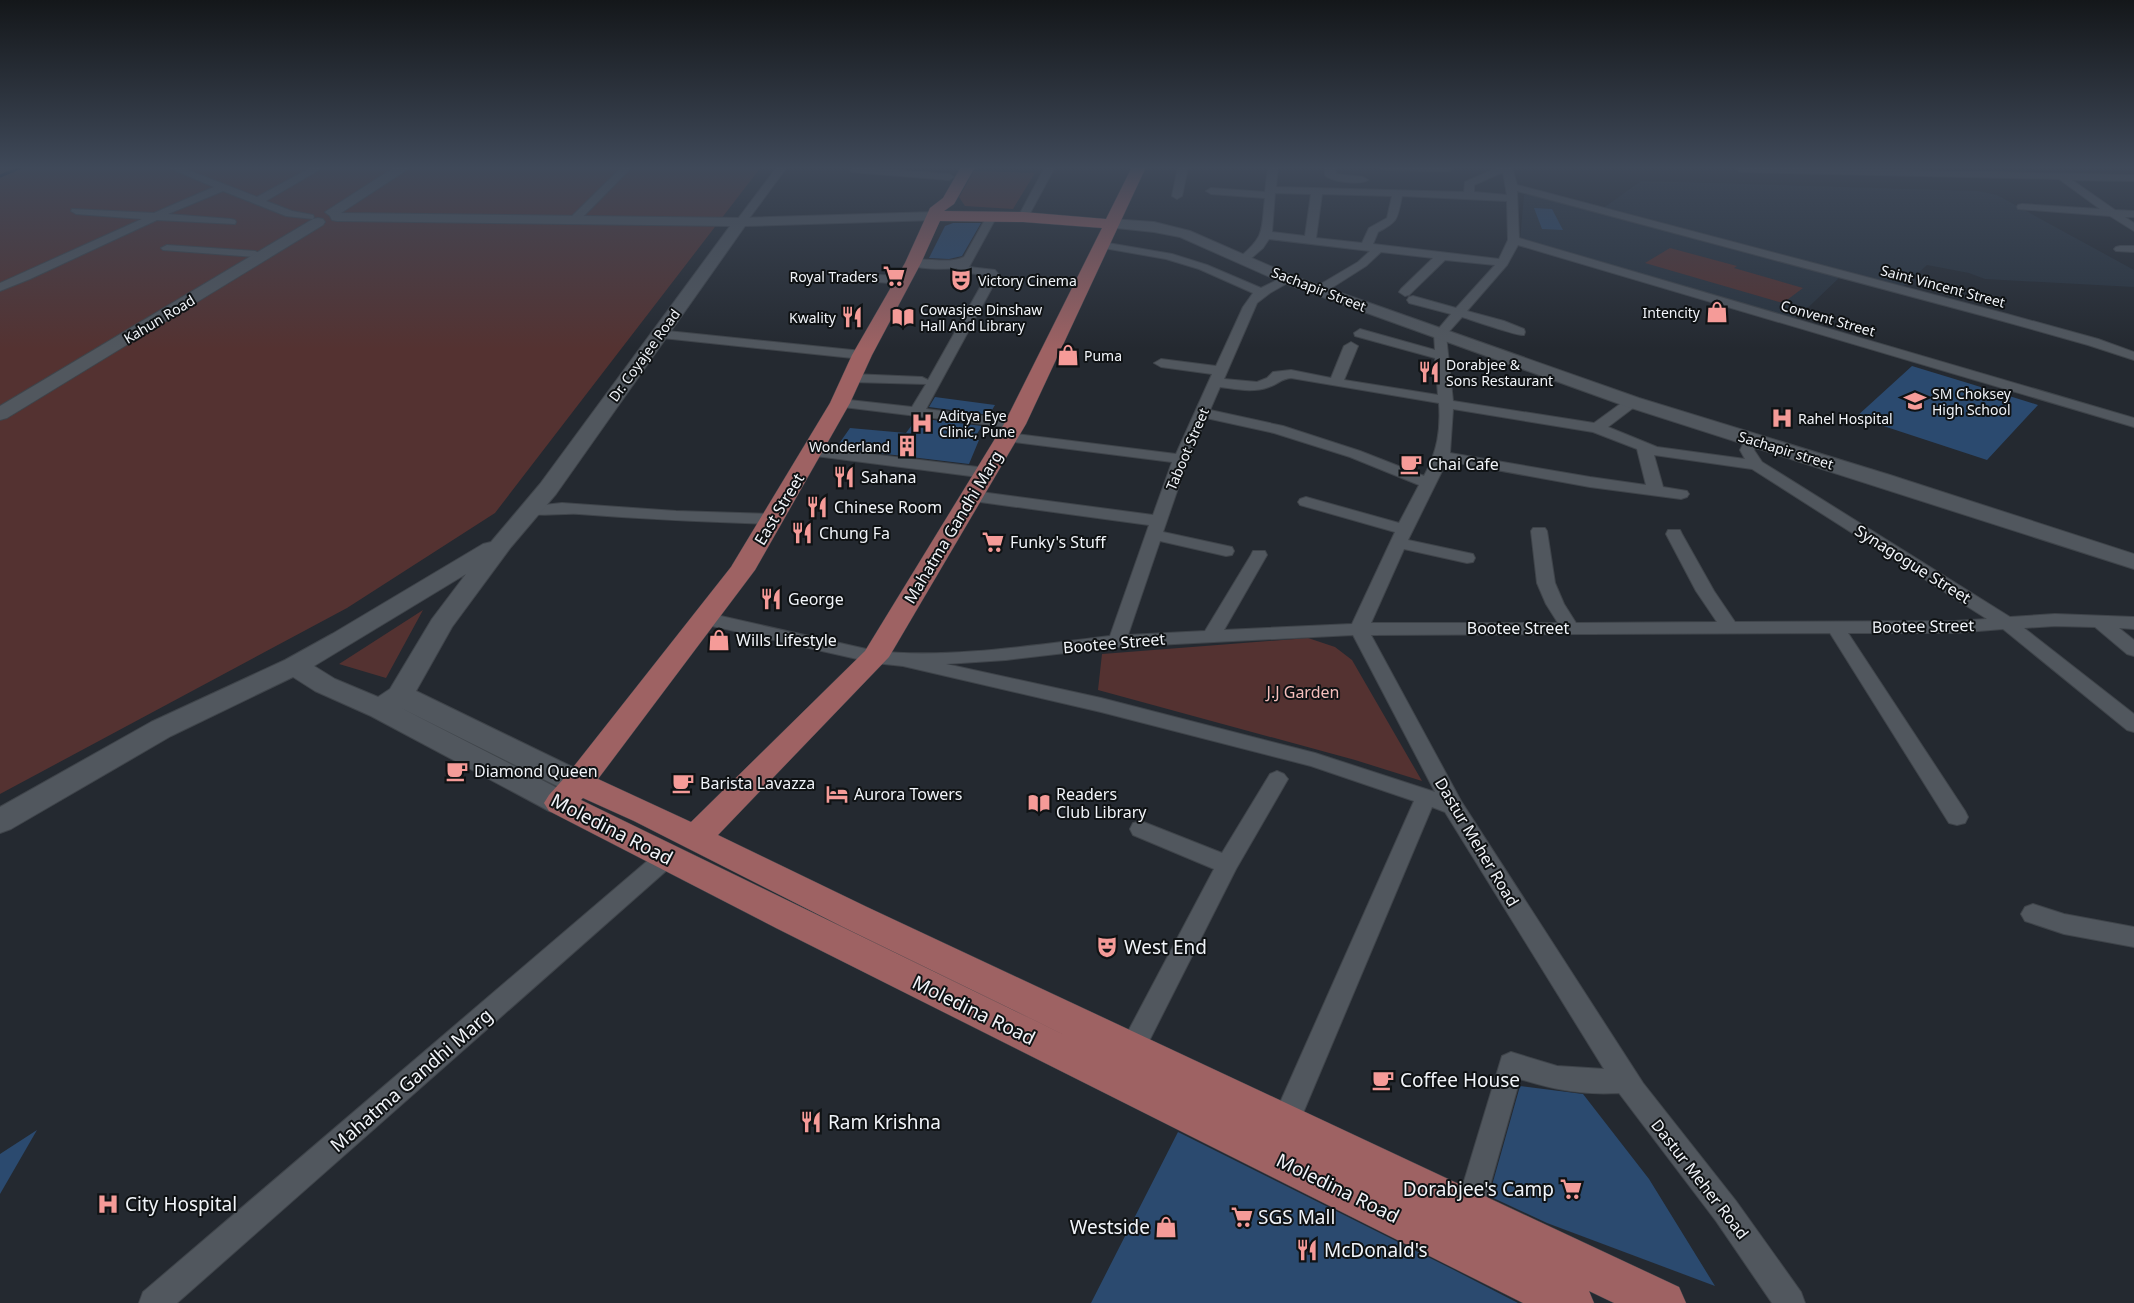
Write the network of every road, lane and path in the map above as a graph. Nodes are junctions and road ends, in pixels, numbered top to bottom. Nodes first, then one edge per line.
1 (132, 228) edge
2 (303, 228) edge
3 (305, 228) edge
4 (737, 228) edge
5 (929, 228) edge
6 (985, 228) edge
7 (1076, 228) edge
8 (1110, 228) edge
9 (1149, 228) edge
10 (1158, 228) edge
11 (1267, 228) edge
12 (1312, 228) edge
13 (1377, 228) edge
14 (1511, 228) edge
15 (1652, 228) edge
16 (1107, 234) junction
17 (1266, 235) junction
18 (1310, 239) junction
19 (1511, 246) junction
20 (167, 248) dead end
21 (1371, 249) junction
22 (2120, 249) dead end
23 (2134, 249) edge
24 (1446, 250) junction
25 (255, 254) junction
26 (1244, 259) junction
27 (965, 262) junction
28 (1503, 263) junction
29 (907, 272) junction
30 (858, 278) dead end
31 (1287, 279) junction
32 (0, 287) edge
33 (1318, 290) junction
34 (1261, 292) junction
35 (1458, 313) junction
36 (1519, 332) dead end
37 (658, 334) junction
38 (1360, 334) dead end
39 (1440, 334) junction
40 (1351, 346) dead end
41 (862, 355) junction
42 (1442, 356) junction
43 (2134, 356) edge
44 (1161, 363) dead end
45 (1218, 376) junction
46 (852, 378) junction
47 (922, 381) dead end
48 (1336, 383) junction
49 (1445, 402) junction
50 (1632, 402) junction
51 (840, 403) junction
52 (0, 406) edge
53 (917, 412) junction
54 (1202, 412) junction
55 (0, 414) edge
56 (2134, 424) edge
57 (1597, 428) junction
58 (1011, 430) junction
59 (1752, 440) junction
60 (1644, 448) junction
61 (812, 452) junction
62 (1442, 456) junction
63 (1181, 459) junction
64 (1756, 464) junction
65 (986, 473) junction
66 (1427, 483) junction
67 (1656, 491) junction
68 (1681, 494) dead end
69 (973, 496) junction
70 (1306, 502) dead end
71 (531, 510) junction
72 (773, 520) junction
73 (1156, 528) junction
74 (1539, 531) dead end
75 (1674, 534) dead end
76 (1401, 536) junction
77 (503, 542) junction
78 (1226, 551) dead end
79 (1258, 556) dead end
80 (1467, 558) dead end
81 (2134, 562) edge
82 (420, 592) junction
83 (460, 600) junction
84 (703, 618) junction
85 (2100, 622) junction
86 (2134, 623) edge
87 (2008, 624) junction
88 (1729, 627) junction
89 (1570, 628) junction
90 (1836, 628) junction
91 (1359, 629) junction
92 (1211, 636) junction
93 (1117, 641) junction
94 (2134, 650) edge
95 (875, 656) junction
96 (903, 660) junction
97 (294, 666) junction
98 (268, 680) junction
99 (325, 685) junction
100 (391, 702) junction
101 (2134, 725) edge
102 (1277, 779) dead end
103 (569, 793) junction
104 (1426, 797) junction
105 (1454, 806) junction
106 (1957, 817) dead end
107 (0, 821) edge
108 (1141, 828) dead end
109 (681, 848) junction
110 (1227, 865) junction
111 (2033, 914) dead end
112 (2134, 937) edge
113 (1132, 1049) junction
114 (1626, 1081) junction
115 (1285, 1122) junction
116 (1470, 1211) junction
117 (154, 1303) edge
118 (1571, 1303) edge
119 (1663, 1303) edge
120 (1790, 1303) edge

1 - 32 street
2 - 25 street, Kahun Road
3 - 55 street, Kahun Road
4 - 37 street, Dr. Coyajee Road
5 - 29 main road, East Street
6 - 27 street
7 - 16 main road
8 - 16 main road, Mahatma Gandhi Marg
9 - 16 street, Sachapir Street
10 - 26 street, Sachapir Street
11 - 17 street
12 - 18 street
13 - 21 street, Sachapir street
14 - 19 street
15 - 43 street, Saint Vincent Street
16 - 34 street
16 - 58 main road, Mahatma Gandhi Marg
17 - 18 street
17 - 26 street
18 - 21 street
19 - 24 street, Convent Street
19 - 28 street
19 - 56 street, Convent Street
20 - 25 street
21 - 24 street
21 - 33 street, Sachapir street
22 - 23 street
24 - 28 street
24 - 35 street
25 - 52 street, Kahun Road
26 - 31 street, Sachapir Street
27 - 29 street
27 - 53 street
28 - 35 street
29 - 30 street
29 - 41 main road, East Street
31 - 33 street, Sachapir Street
31 - 34 street, Taboot Street
33 - 39 street, Sachapir Street
34 - 45 street, Taboot Street
35 - 36 street
35 - 39 street
37 - 41 street
37 - 71 street, Dr. Coyajee Road
38 - 42 street
39 - 42 street
39 - 50 street, Sachapir street
40 - 48 street
41 - 46 main road, East Street
42 - 49 street
44 - 45 street
45 - 48 street
45 - 54 street, Taboot Street
46 - 47 street
46 - 51 main road, East Street
48 - 49 street
49 - 57 street
49 - 62 street
50 - 57 street
50 - 59 street, Sachapir street
51 - 53 street
51 - 61 main road, East Street
53 - 58 street
54 - 63 street, Taboot Street
54 - 66 street
57 - 60 street
58 - 63 street
58 - 65 main road, Mahatma Gandhi Marg
59 - 64 street
59 - 81 street, Sachapir street
60 - 64 street
60 - 67 street
61 - 65 street
61 - 72 main road, East Street
62 - 66 street
62 - 67 street
63 - 73 street, Taboot Street
64 - 87 street, Synagogue Street
65 - 69 main road, Mahatma Gandhi Marg
66 - 76 street
67 - 68 street
69 - 73 street
69 - 95 main road, Mahatma Gandhi Marg
70 - 76 street
71 - 72 street
71 - 77 street, Dr. Coyajee Road
72 - 84 main road, East Street
73 - 78 street
73 - 93 street, Taboot Street
74 - 89 street
75 - 88 street
76 - 80 street
76 - 91 street
77 - 82 street
77 - 83 street
79 - 92 street
82 - 83 street
82 - 97 street
83 - 100 street
84 - 95 street
84 - 103 main road, East Street
85 - 86 street, Bootee Street
85 - 87 street, Bootee Street
85 - 94 street
87 - 90 street, Bootee Street
87 - 101 street, Synagogue Street
88 - 89 street, Bootee Street
88 - 90 street, Bootee Street
89 - 91 street, Bootee Street
90 - 106 street
91 - 92 street, Bootee Street
91 - 105 street, Dastur Meher Road
92 - 93 street, Bootee Street
93 - 96 street, Bootee Street
95 - 96 street
95 - 109 main road, Mahatma Gandhi Marg
96 - 104 street
97 - 98 street
97 - 99 street
98 - 99 street
98 - 107 street
99 - 100 street, Moledina Road
100 - 103 street, Moledina Road
102 - 110 street
103 - 109 main road, Moledina Road
104 - 105 street
104 - 115 street
105 - 114 street, Dastur Meher Road
108 - 110 street
109 - 113 main road, Moledina Road
109 - 117 street, Mahatma Gandhi Marg
109 - 118 main road, Moledina Road
110 - 113 street
111 - 112 street
113 - 115 main road, Moledina Road
114 - 116 street
114 - 120 street, Dastur Meher Road
115 - 116 main road, Moledina Road
116 - 119 main road, Moledina Road

